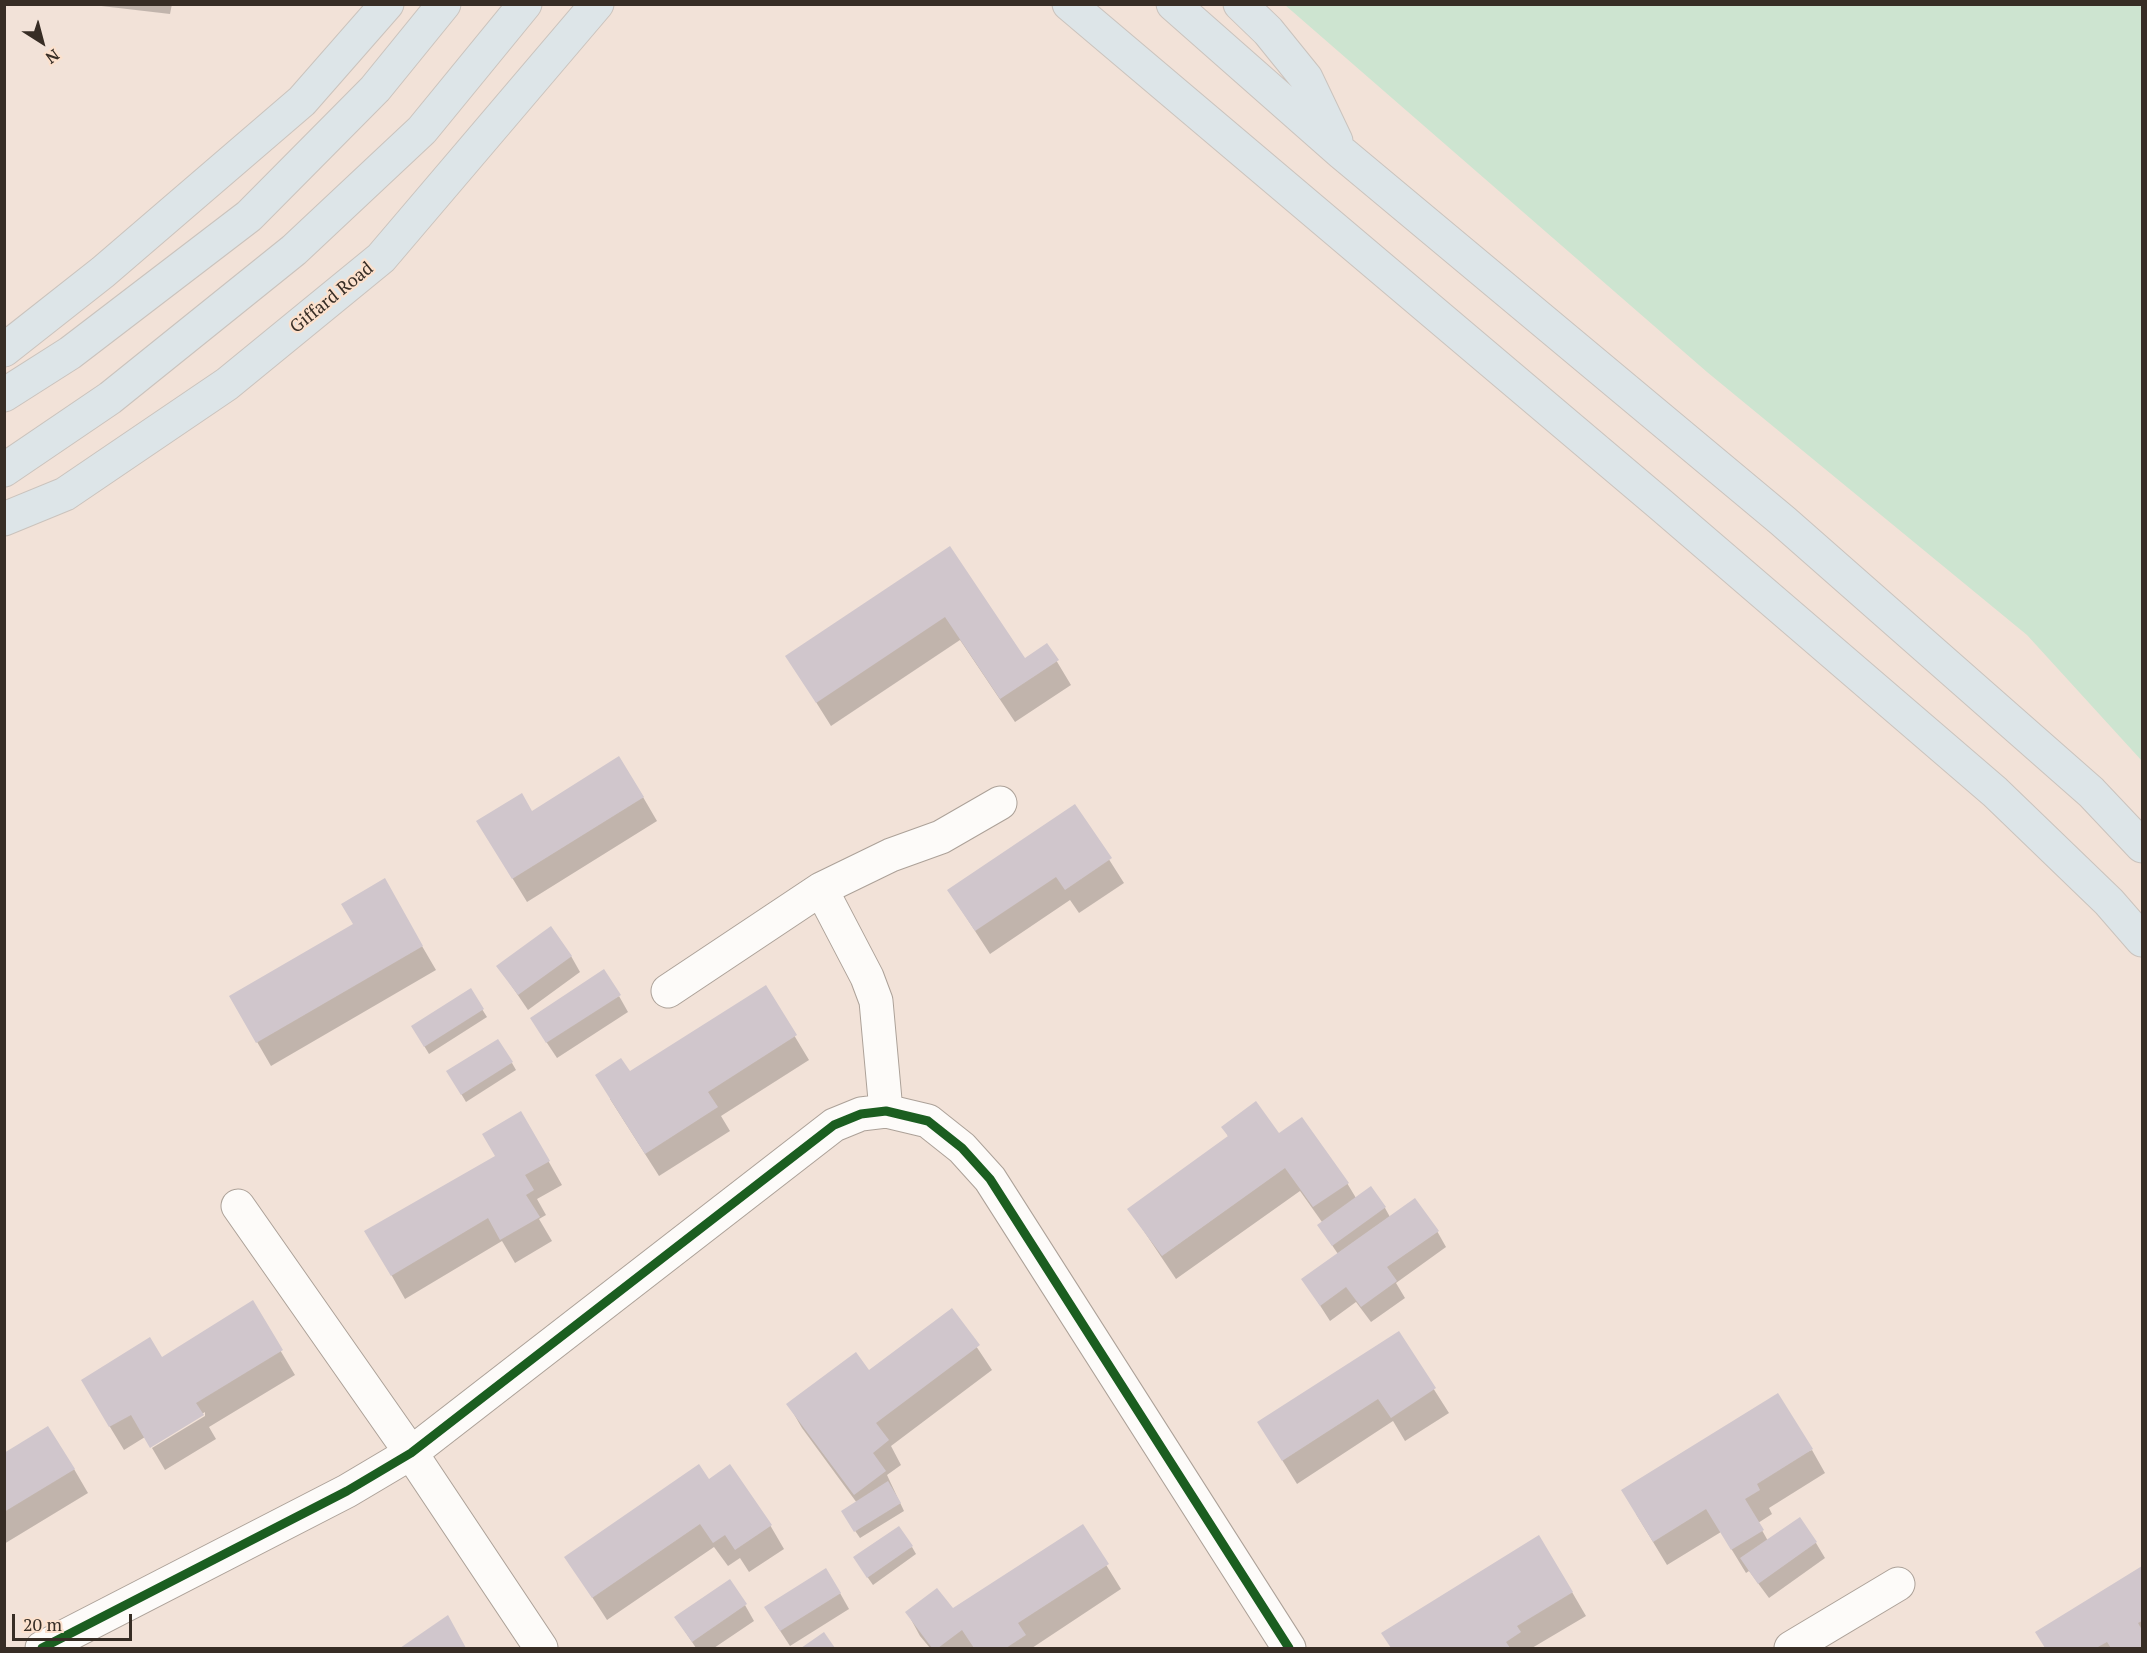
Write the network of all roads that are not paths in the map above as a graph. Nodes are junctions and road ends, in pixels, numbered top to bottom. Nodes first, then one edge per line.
1 (387, 4) edge
2 (444, 4) edge
3 (525, 4) edge
4 (597, 4) edge
5 (1069, 4) edge
6 (1173, 4) edge
7 (1240, 4) edge
8 (1342, 153) junction
9 (4, 350) edge
10 (4, 394) edge
11 (4, 470) edge
12 (4, 519) edge
13 (1000, 802) dead end
14 (2142, 846) edge
15 (821, 889) junction
16 (2142, 939) edge
17 (668, 991) dead end
18 (886, 1111) junction
19 (238, 1206) dead end
20 (411, 1453) junction
21 (1898, 1584) dead end
22 (42, 1648) edge
23 (541, 1648) edge
24 (1289, 1648) edge
25 (1791, 1648) edge

1 - 9 main road
2 - 10 main road
3 - 11 main road
4 - 12 main road, Giffard Road
5 - 16 main road
6 - 8 main road
7 - 8 main road
8 - 14 main road
13 - 15 street
15 - 17 street
15 - 18 street
18 - 20 street
18 - 24 street
19 - 20 street
20 - 22 street
20 - 23 street
21 - 25 street

